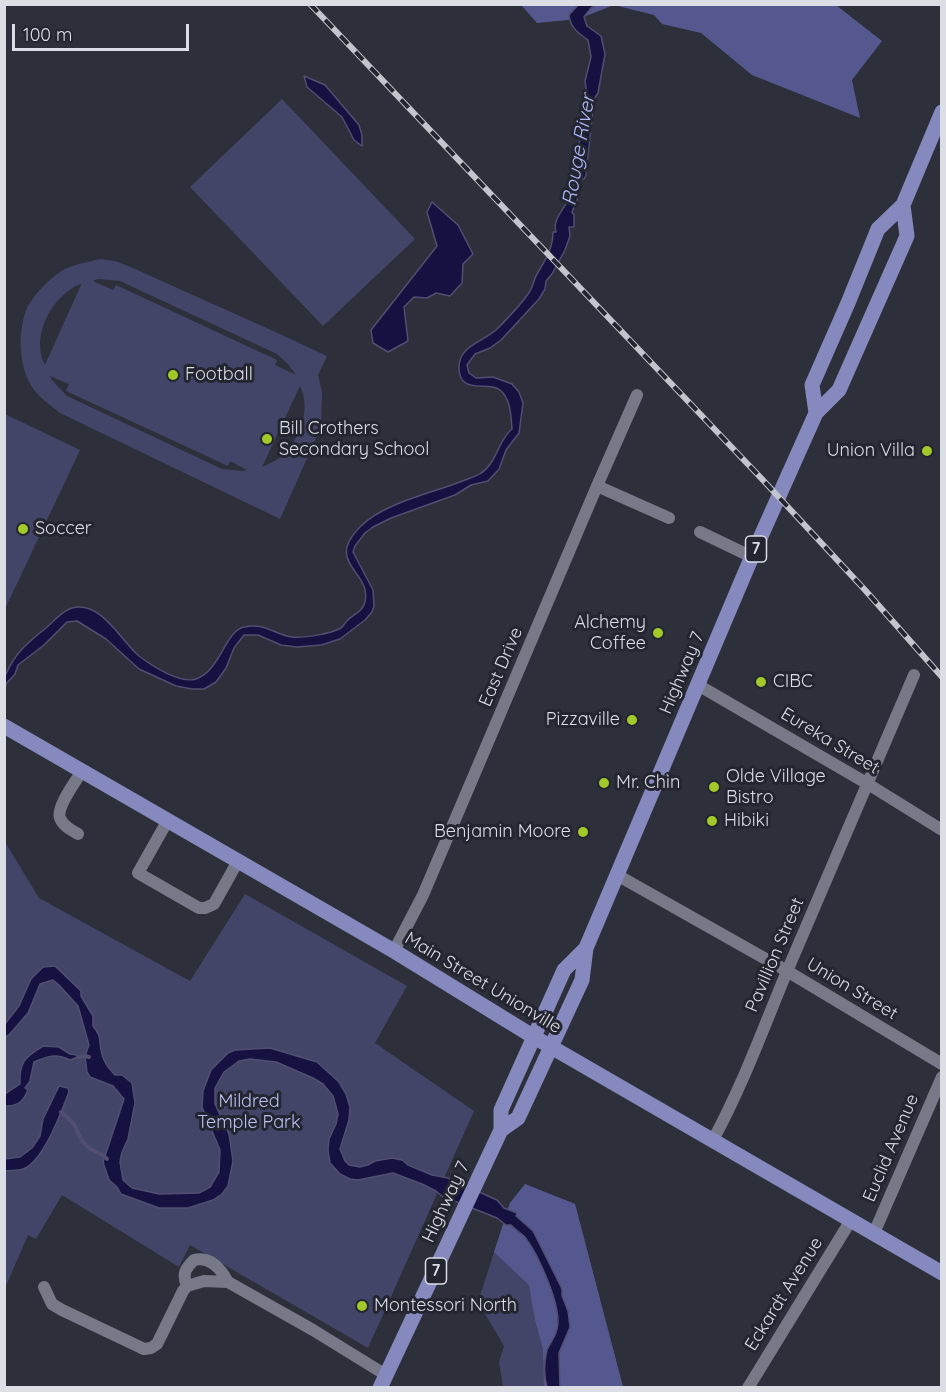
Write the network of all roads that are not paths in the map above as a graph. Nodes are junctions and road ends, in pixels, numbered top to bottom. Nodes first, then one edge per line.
1 (942, 112) edge
2 (903, 205) junction
3 (637, 395) dead end
4 (816, 413) junction
5 (597, 486) junction
6 (669, 518) dead end
7 (700, 532) dead end
8 (752, 557) junction
9 (914, 675) dead end
10 (698, 685) junction
11 (10, 729) edge
12 (82, 771) junction
13 (868, 784) junction
14 (168, 820) junction
15 (942, 830) edge
16 (78, 834) dead end
17 (238, 861) junction
18 (617, 875) junction
19 (586, 948) junction
20 (394, 951) junction
21 (787, 971) junction
22 (534, 1037) junction
23 (551, 1047) junction
24 (942, 1064) edge
25 (942, 1077) edge
26 (501, 1130) junction
27 (712, 1140) junction
28 (851, 1220) junction
29 (874, 1233) junction
30 (942, 1273) edge
31 (228, 1282) junction
32 (187, 1286) junction
33 (44, 1287) dead end
34 (383, 1381) edge
35 (748, 1388) edge

1 - 2 main road
2 - 4 main road, Highway 7 / 7
2 - 4 main road
3 - 5 street, East Drive
4 - 8 main road, Highway 7 / 7
5 - 6 street
5 - 20 street, East Drive
7 - 8 street
8 - 10 main road, Highway 7 / 7
9 - 13 street, Pavillion Street
10 - 13 street, Eureka Street
10 - 18 main road, Highway 7 / 7
11 - 12 main road, Main Street Unionville
12 - 14 main road, Main Street Unionville
12 - 16 street
13 - 15 street, Eureka Street
13 - 21 street, Pavillion Street
14 - 17 main road, Main Street Unionville
14 - 17 street
17 - 20 main road, Main Street Unionville
18 - 19 main road, Highway 7 / 7
18 - 21 street, Union Street
19 - 22 main road, Highway 7 / 7
19 - 23 main road, Highway 7 / 7
20 - 22 main road, Main Street Unionville
21 - 24 street, Union Street
21 - 27 street, Pavillion Street
22 - 23 main road, Main Street Unionville
22 - 26 main road, Highway 7 / 7
23 - 26 main road, Highway 7 / 7
23 - 27 main road, Main Street Unionville
25 - 29 street, Euclid Avenue
26 - 34 main road, Highway 7 / 7
27 - 28 main road, Main Street Unionville
28 - 29 main road, Main Street Unionville
28 - 35 street, Eckardt Avenue
29 - 30 main road, Main Street Unionville
31 - 32 street
31 - 32 street
31 - 34 street
32 - 33 street

